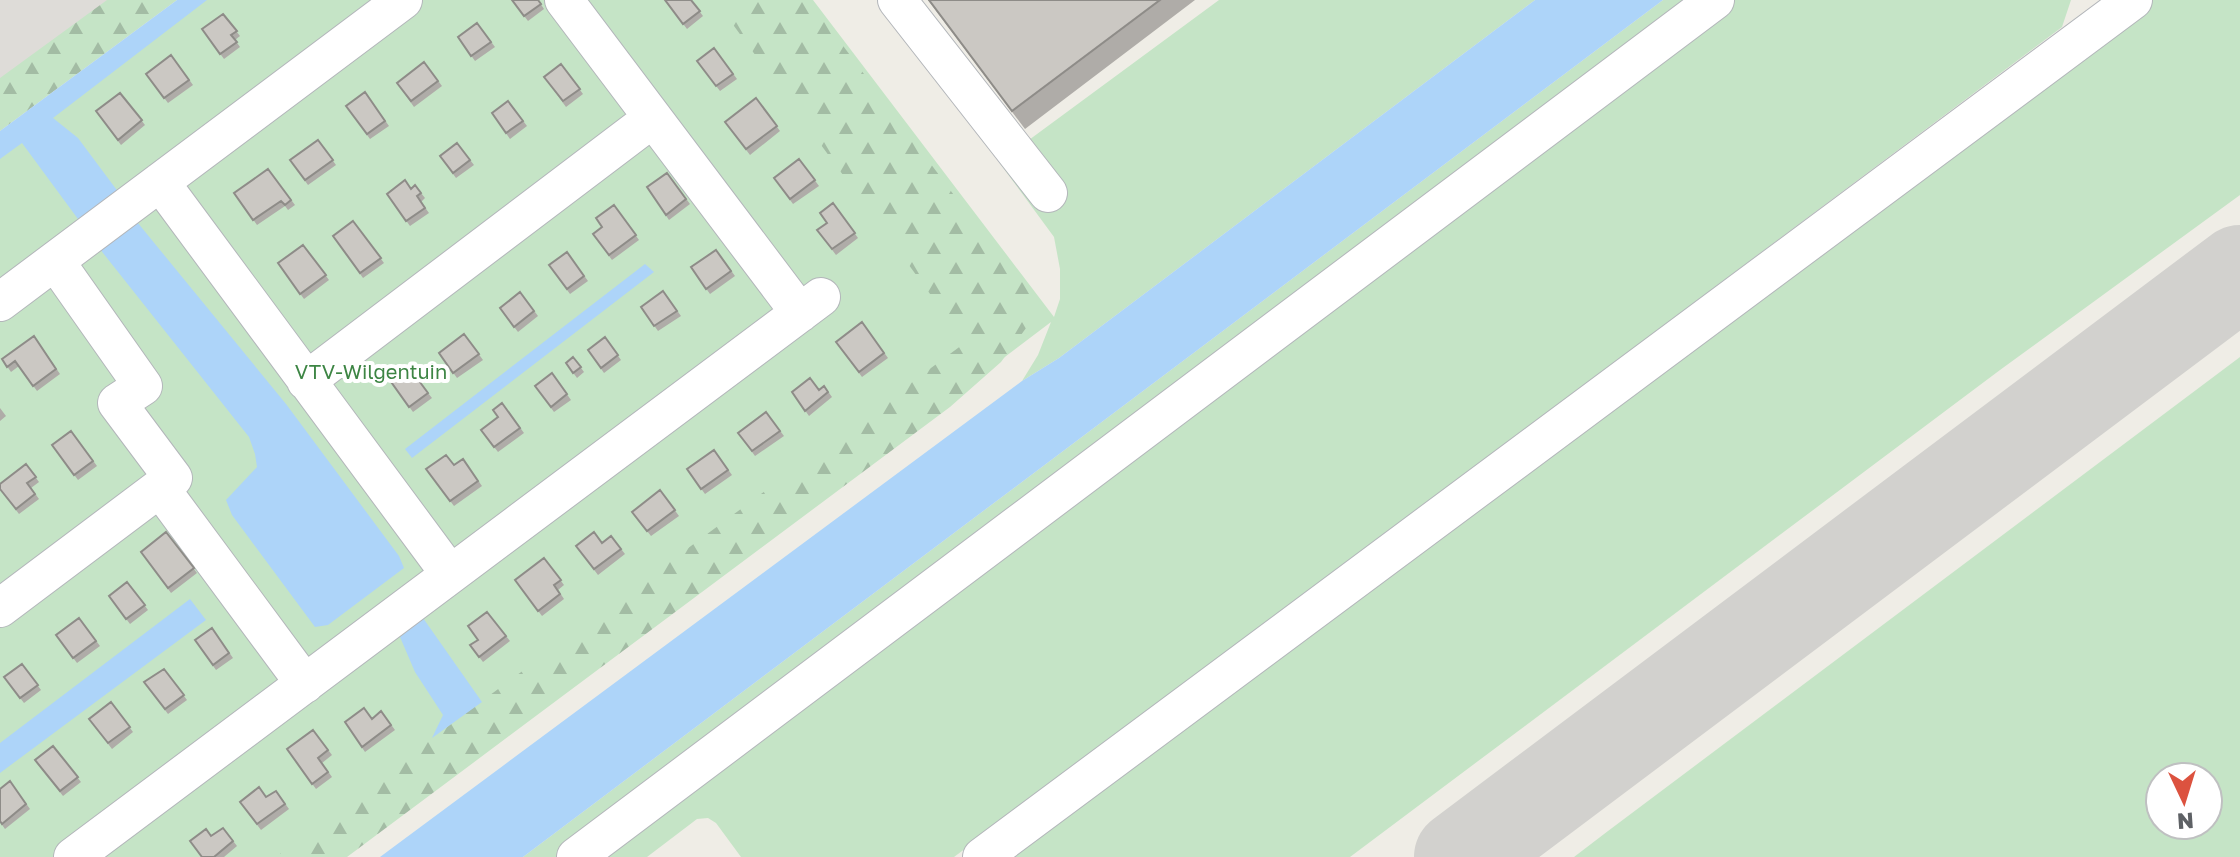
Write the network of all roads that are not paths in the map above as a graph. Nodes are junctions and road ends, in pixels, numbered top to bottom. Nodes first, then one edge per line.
1 (403, 0) edge
2 (564, 0) edge
3 (897, 0) edge
4 (1715, 0) edge
5 (2133, 0) edge
6 (653, 118) junction
7 (160, 182) junction
8 (1048, 193) dead end
9 (55, 261) junction
10 (0, 302) edge
11 (306, 381) junction
12 (160, 488) junction
13 (450, 574) junction
14 (0, 608) edge
15 (305, 684) junction
16 (73, 857) edge
17 (576, 857) edge
18 (982, 857) edge

1 - 7 lane
2 - 6 lane
3 - 8 lane
4 - 17 lane
5 - 18 lane
6 - 11 lane
6 - 13 lane
7 - 9 lane
7 - 11 lane
9 - 10 lane
9 - 12 lane
11 - 13 lane
12 - 14 lane
12 - 15 lane
13 - 15 lane
15 - 16 lane

